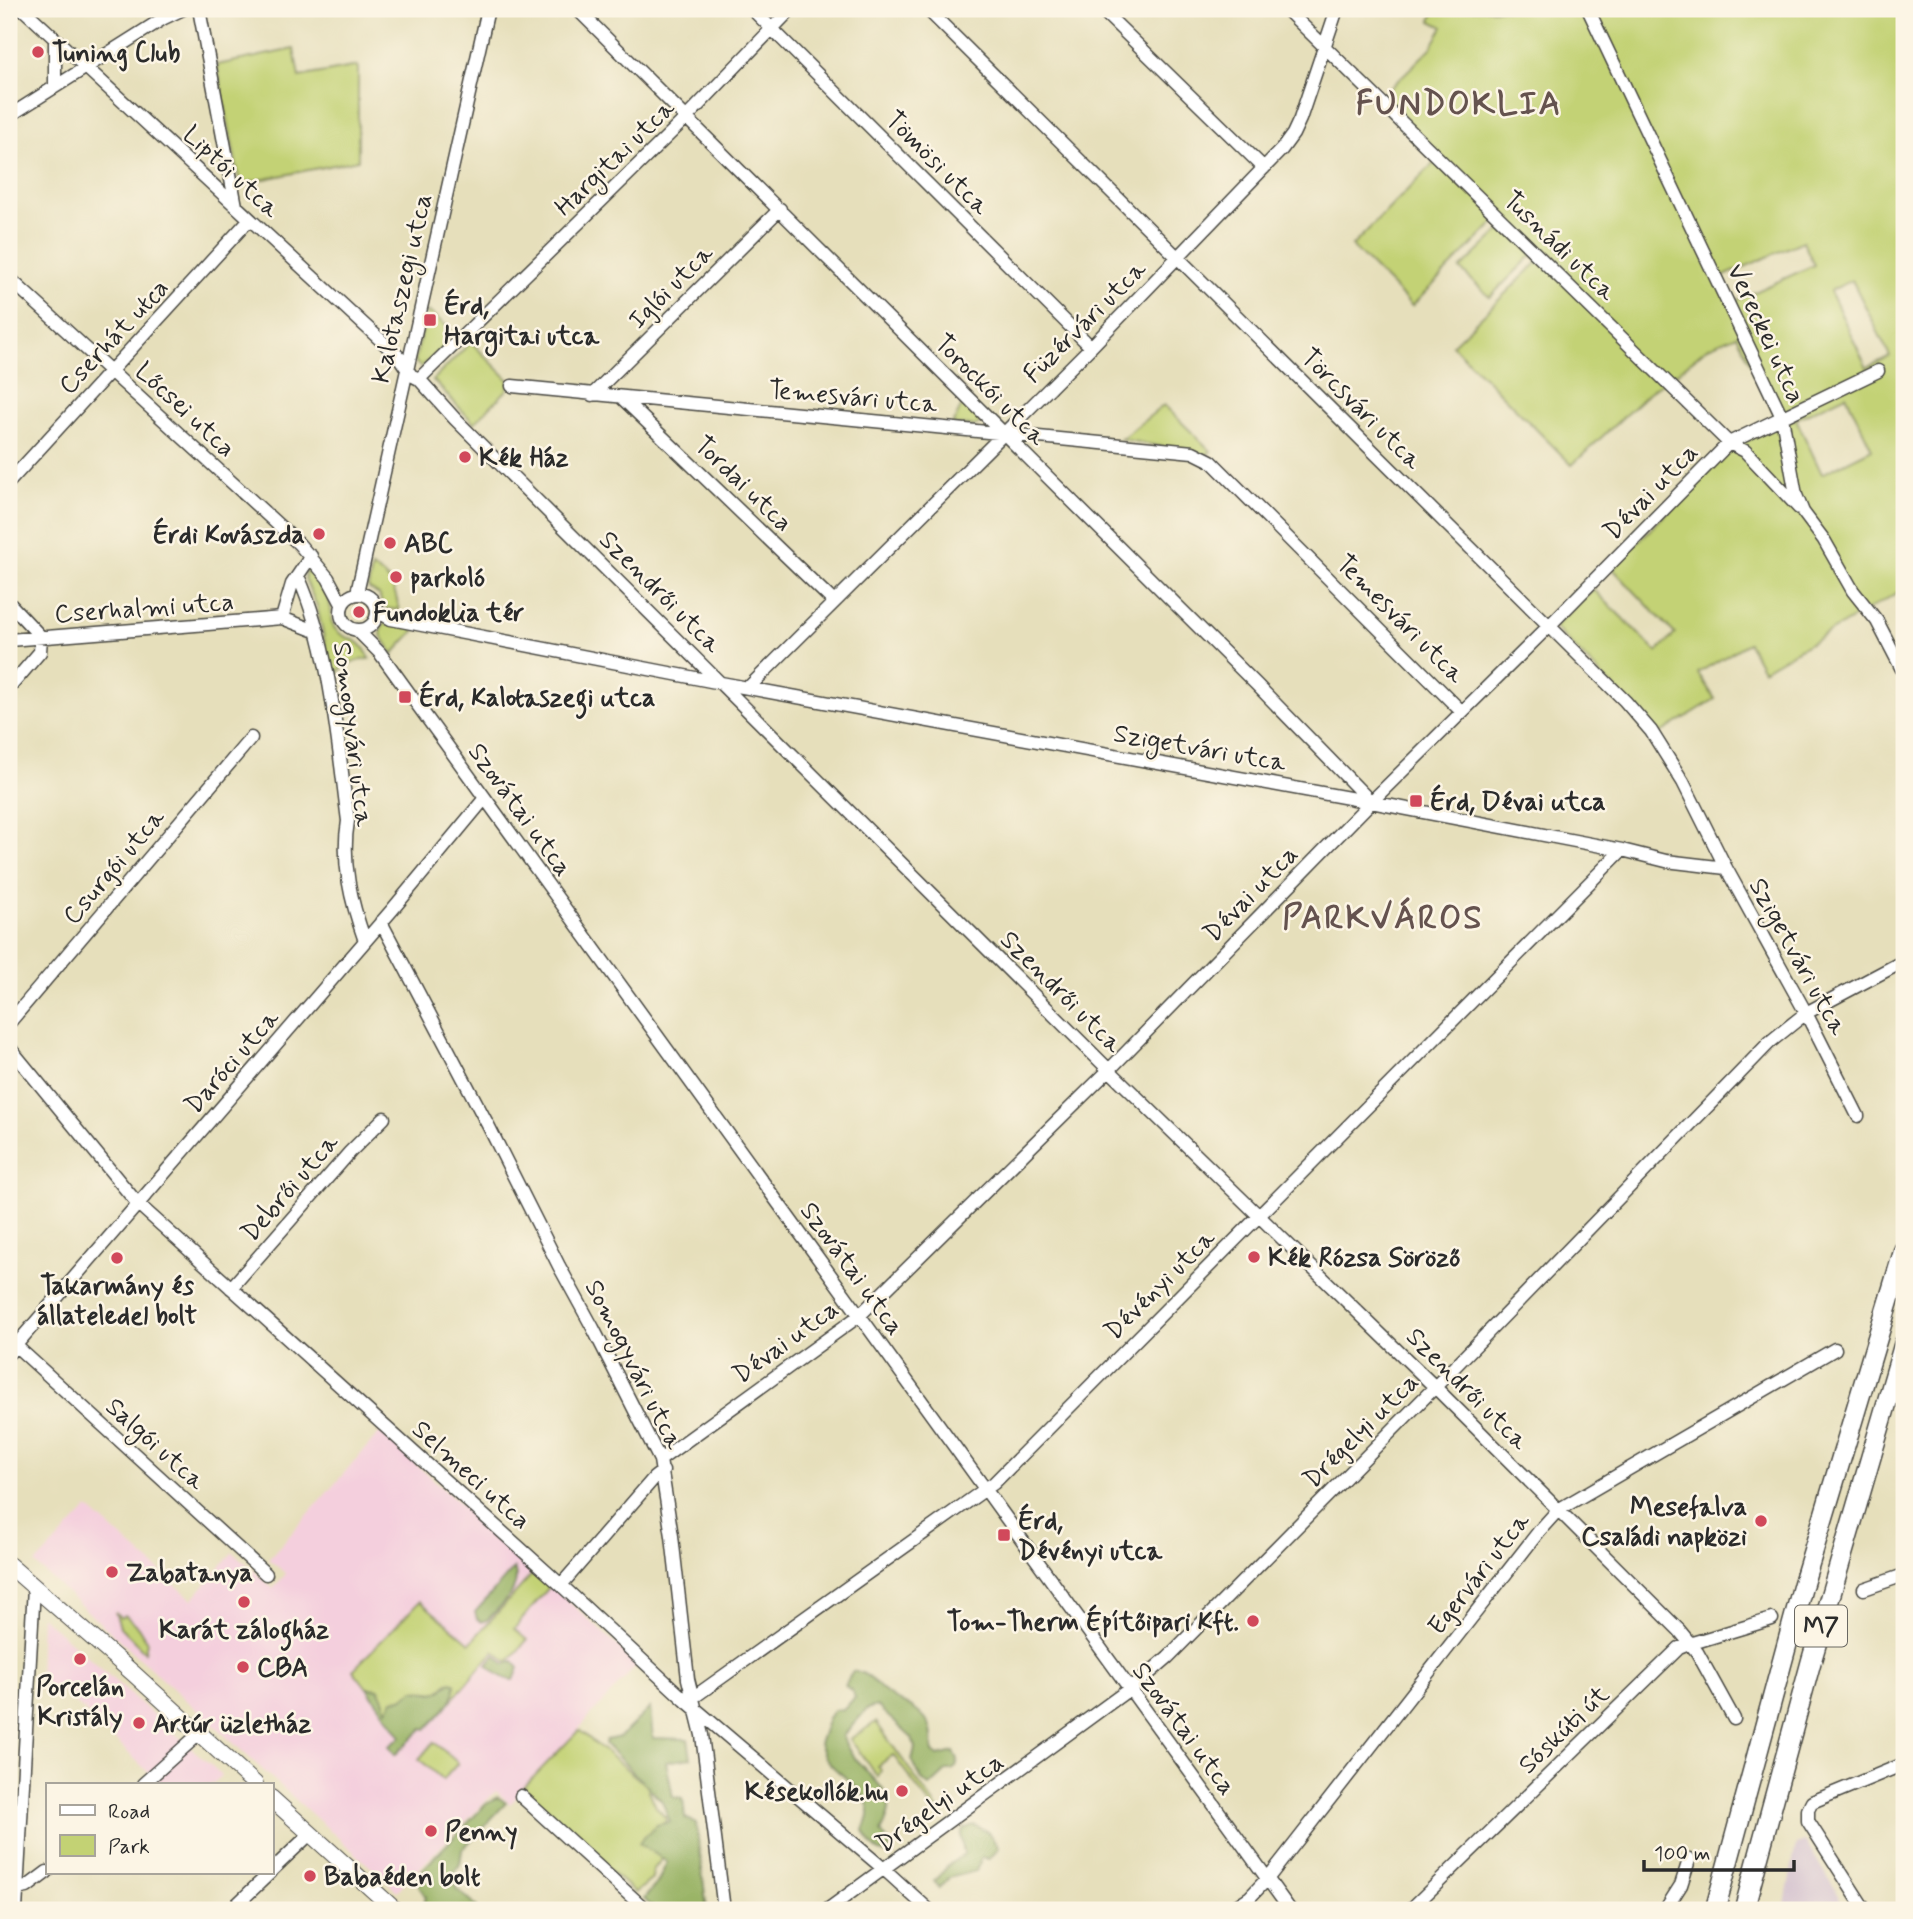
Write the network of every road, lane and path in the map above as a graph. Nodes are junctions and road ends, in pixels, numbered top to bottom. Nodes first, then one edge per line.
1 (23, 9) edge
2 (183, 9) edge
3 (199, 9) edge
4 (488, 9) edge
5 (577, 9) edge
6 (752, 9) edge
7 (792, 9) edge
8 (927, 9) edge
9 (1101, 9) edge
10 (1286, 9) edge
11 (1337, 9) edge
12 (1588, 9) edge
13 (772, 28) junction
14 (55, 39) junction
15 (1324, 47) junction
16 (86, 66) junction
17 (55, 86) junction
18 (9, 116) edge
19 (687, 118) junction
20 (1264, 168) junction
21 (236, 206) junction
22 (780, 209) junction
23 (249, 220) junction
24 (1179, 257) junction
25 (9, 278) edge
26 (1091, 347) junction
27 (406, 369) junction
28 (1878, 371) dead end
29 (112, 372) junction
30 (419, 379) junction
31 (512, 386) dead end
32 (592, 394) junction
33 (622, 398) junction
34 (1782, 417) junction
35 (1003, 433) junction
36 (1729, 443) junction
37 (9, 482) edge
38 (1803, 512) junction
39 (311, 556) junction
40 (298, 576) junction
41 (353, 597) junction
42 (834, 602) junction
43 (9, 603) edge
44 (377, 611) junction
45 (282, 618) junction
46 (391, 619) junction
47 (372, 624) junction
48 (1549, 626) junction
49 (358, 630) junction
50 (318, 632) junction
51 (41, 637) junction
52 (9, 640) edge
53 (380, 653) junction
54 (1904, 673) edge
55 (721, 683) junction
56 (9, 688) edge
57 (748, 688) junction
58 (1462, 712) junction
59 (251, 738) dead end
60 (485, 798) junction
61 (1371, 802) junction
62 (1622, 850) junction
63 (1726, 868) junction
64 (380, 922) junction
65 (365, 941) junction
66 (1904, 961) edge
67 (1806, 1013) junction
68 (9, 1023) edge
69 (9, 1047) edge
70 (1109, 1070) junction
71 (1858, 1116) dead end
72 (384, 1118) dead end
73 (137, 1203) junction
74 (1262, 1218) junction
75 (1904, 1250) edge
76 (231, 1288) junction
77 (859, 1316) junction
78 (1904, 1344) edge
79 (12, 1349) edge
80 (1835, 1349) dead end
81 (1435, 1387) junction
82 (661, 1465) junction
83 (986, 1490) junction
84 (1558, 1510) junction
85 (9, 1565) edge
86 (266, 1574) dead end
87 (1904, 1575) edge
88 (562, 1585) junction
89 (34, 1587) junction
90 (1864, 1590) dead end
91 (1772, 1619) dead end
92 (1689, 1644) junction
93 (1129, 1690) junction
94 (692, 1703) junction
95 (1734, 1719) dead end
96 (199, 1734) junction
97 (1904, 1765) edge
98 (144, 1783) edge
99 (254, 1783) edge
100 (521, 1796) dead end
101 (273, 1800) edge
102 (311, 1833) junction
103 (1689, 1860) dead end
104 (273, 1870) edge
105 (885, 1870) junction
106 (46, 1873) edge
107 (269, 1874) edge
108 (1268, 1878) junction
109 (13, 1890) edge
110 (16, 1910) edge
111 (231, 1910) edge
112 (395, 1910) edge
113 (646, 1910) edge
114 (724, 1910) edge
115 (827, 1910) edge
116 (929, 1910) edge
117 (1230, 1910) edge
118 (1290, 1910) edge
119 (1410, 1910) edge
120 (1665, 1910) edge
121 (1715, 1910) edge
122 (1744, 1910) edge
123 (1865, 1910) edge

1 - 14 street, Liptói utca
2 - 16 street
3 - 21 street
4 - 27 street, Kalotaszegi utca
5 - 19 street, Torockói utca
6 - 13 street, Tömösi utca
7 - 13 street, Hargitai utca
8 - 24 street, Törcsvári utca
9 - 20 street
10 - 15 street, Tusnádi utca
11 - 15 street, Füzérvári utca
12 - 34 street, Vereckei utca
13 - 19 street, Hargitai utca
13 - 26 street, Tömösi utca
14 - 16 street, Liptói utca
14 - 17 street
15 - 20 street, Füzérvári utca
15 - 36 street, Tusnádi utca
16 - 17 street
16 - 21 street, Liptói utca
17 - 18 street
19 - 22 street, Torockói utca
19 - 30 street, Hargitai utca
20 - 24 street, Füzérvári utca
21 - 23 street, Liptói utca
22 - 32 street, Iglói utca
22 - 35 street, Torockói utca
23 - 27 street, Liptói utca
23 - 29 street, Cserhát utca
24 - 26 street, Füzérvári utca
24 - 48 street, Törcsvári utca
25 - 29 street, Lőcsei utca
26 - 35 street, Füzérvári utca
27 - 30 street, Szendrői utca
27 - 41 street, Kalotaszegi utca
28 - 34 street, Dévai utca
29 - 37 street, Cserhát utca
29 - 39 street, Lőcsei utca
30 - 55 street, Szendrői utca
31 - 32 street, Temesvári utca
32 - 33 street, Temesvári utca
33 - 35 street, Temesvári utca
33 - 42 street, Tordai utca
34 - 36 street, Dévai utca
34 - 38 street, Vereckei utca
35 - 42 street, Füzérvári utca
35 - 58 street, Temesvári utca
35 - 61 street, Torockói utca
36 - 38 street, Tusnádi utca
36 - 48 street, Dévai utca
38 - 54 street, Vereckei utca
39 - 40 street
39 - 41 street, Lőcsei utca
40 - 45 street
40 - 50 street, Somogyvári utca
41 - 44 street
41 - 49 street
42 - 57 street, Füzérvári utca
43 - 51 street
44 - 46 street, Szigetvári utca
44 - 47 street
45 - 50 street, Cserhalmi utca
45 - 51 street, Cserhalmi utca
46 - 47 street, Szigetvári utca
46 - 55 street, Szigetvári utca
47 - 49 street
47 - 53 street
48 - 58 street, Dévai utca
48 - 63 street, Törcsvári utca
49 - 53 street
50 - 65 street, Somogyvári utca
51 - 52 street, Cserhalmi utca
51 - 56 street
53 - 60 street, Szovátai utca
55 - 57 street, Szigetvári utca
55 - 70 street, Szendrői utca
57 - 61 street, Szigetvári utca
58 - 61 street, Dévai utca
59 - 68 street, Csurgói utca
60 - 64 street, Daróci utca
60 - 77 street, Szovátai utca
61 - 62 street, Szigetvári utca
61 - 70 street, Dévai utca
62 - 63 street, Szigetvári utca
62 - 74 street, Dévényi utca
63 - 67 street, Szigetvári utca
64 - 65 street, Daróci utca
64 - 82 street, Somogyvári utca
65 - 73 street, Daróci utca
66 - 67 street, Drégelyi utca
67 - 71 street, Szigetvári utca
67 - 81 street, Drégelyi utca
69 - 73 street, Selmeci utca
70 - 74 street, Szendrői utca
70 - 77 street, Dévai utca
72 - 76 street, Debrői utca
73 - 76 street, Selmeci utca
73 - 79 street, Daróci utca
74 - 81 street, Szendrői utca
74 - 83 street, Dévényi utca
75 - 121 highway, M7
76 - 88 street, Selmeci utca
77 - 82 street, Dévai utca
77 - 83 street, Szovátai utca
78 - 122 highway, M7
79 - 86 street, Salgói utca
80 - 84 street, Egervári utca
81 - 84 street, Szendrői utca
81 - 93 street, Drégelyi utca
82 - 88 street, Dévai utca
82 - 94 street, Somogyvári utca
83 - 93 street, Szovátai utca
83 - 94 street, Dévényi utca
84 - 92 street, Szendrői utca
84 - 108 street, Egervári utca
85 - 89 main road
87 - 90 street
88 - 94 street, Selmeci utca
89 - 96 main road
89 - 109 street
91 - 92 street, Sóskúti út
92 - 95 street, Szendrői utca
92 - 119 street, Sóskúti út
93 - 105 street, Drégelyi utca
93 - 108 street, Szovátai utca
94 - 105 street, Selmeci utca
94 - 114 street, Somogyvári utca
96 - 98 street
96 - 99 main road
97 - 123 street
100 - 113 street
101 - 102 main road
102 - 104 street
102 - 112 main road
103 - 120 street
105 - 115 street, Drégelyi utca
105 - 116 street, Selmeci utca
106 - 109 street
107 - 111 street
108 - 117 street, Egervári utca
108 - 118 street, Szovátai utca
109 - 110 street

